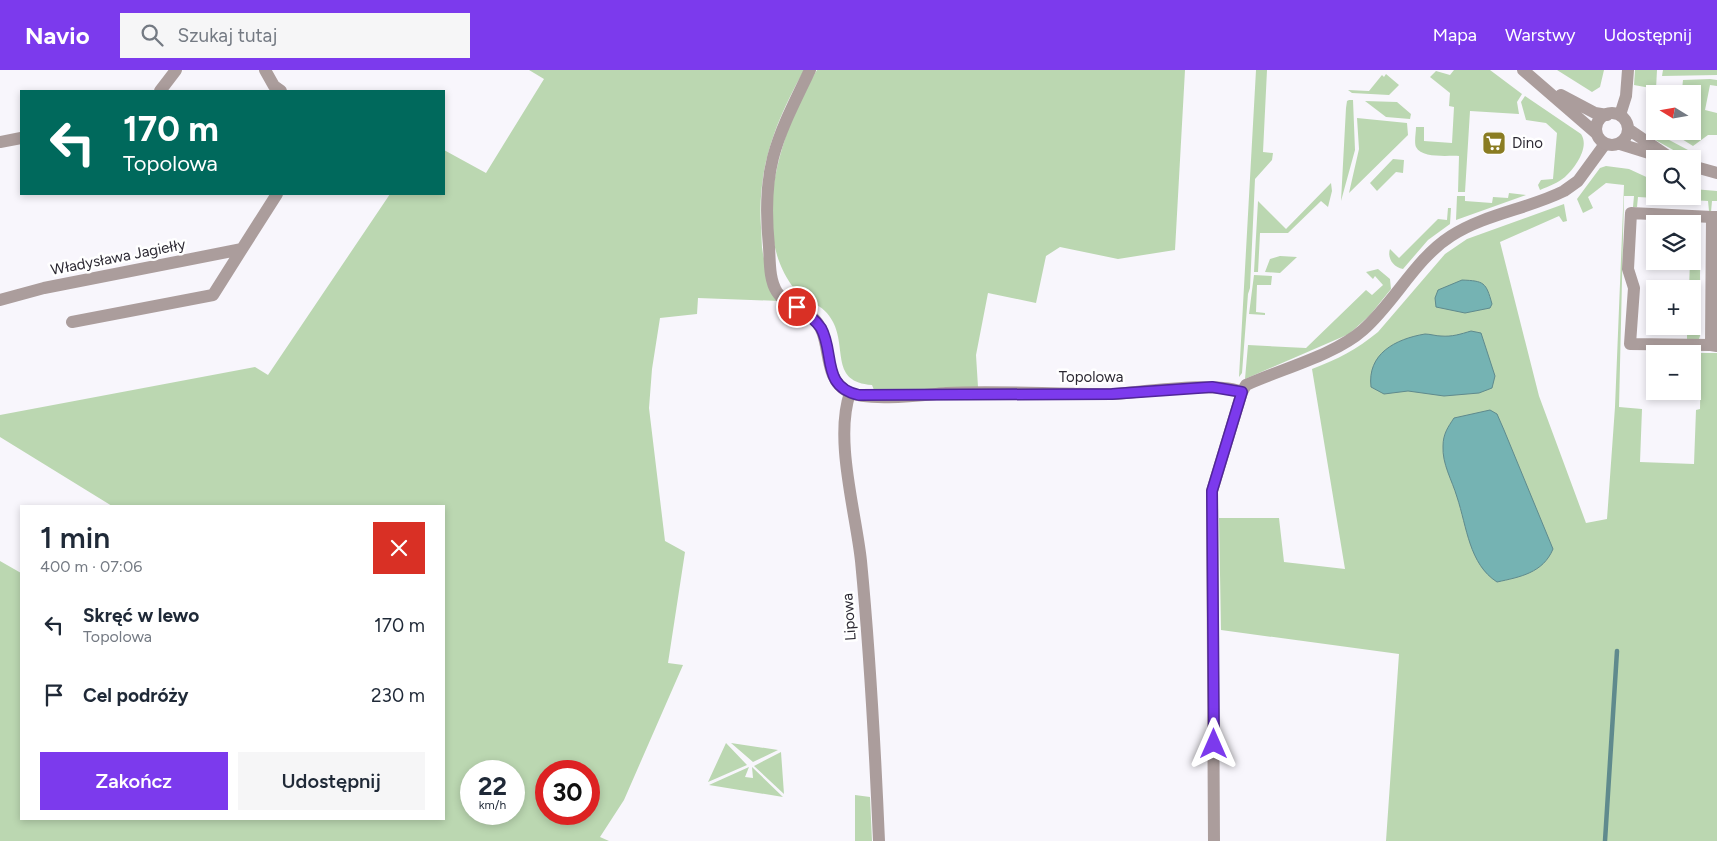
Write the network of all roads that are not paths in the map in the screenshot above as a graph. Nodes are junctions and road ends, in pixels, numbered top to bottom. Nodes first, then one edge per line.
1 (176, 70) edge
2 (265, 70) edge
3 (810, 70) edge
4 (1524, 70) edge
5 (1628, 70) edge
6 (1539, 82) junction
7 (161, 90) edge
8 (280, 90) edge
9 (1607, 115) junction
10 (1620, 115) junction
11 (1628, 129) junction
12 (20, 138) edge
13 (1601, 139) junction
14 (0, 142) edge
15 (1620, 144) junction
16 (1658, 150) edge
17 (1646, 152) edge
18 (1701, 169) edge
19 (1717, 173) edge
20 (276, 195) edge
21 (1714, 217) edge
22 (242, 249) junction
23 (0, 300) edge
24 (72, 322) dead end
25 (1714, 346) edge
26 (1242, 392) junction
27 (850, 393) junction
28 (879, 841) edge
29 (1214, 841) edge

1 - 7 street
2 - 8 street
3 - 27 street
4 - 6 street
5 - 10 street
6 - 9 street
6 - 13 street
9 - 10 street
9 - 13 street
10 - 11 street
11 - 15 street
11 - 16 street
12 - 14 street
13 - 15 street
13 - 26 street
15 - 17 street
18 - 19 street
20 - 22 street
21 - 25 street
21 - 25 street
22 - 23 street, Władysława Jagiełły
22 - 24 street
26 - 27 street, Topolowa
26 - 29 street
27 - 28 street, Lipowa

